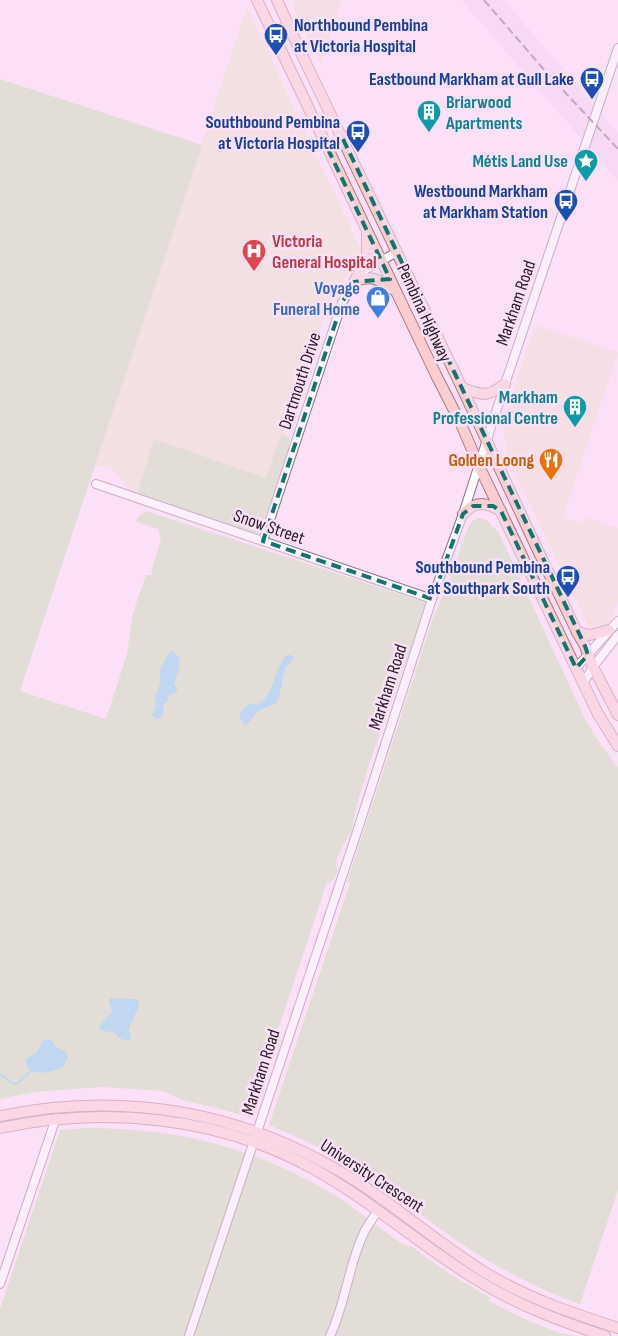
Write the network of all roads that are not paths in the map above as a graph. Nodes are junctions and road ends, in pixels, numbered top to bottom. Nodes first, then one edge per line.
1 (257, 0) edge
2 (277, 0) edge
3 (618, 48) edge
4 (343, 139) junction
5 (326, 145) junction
6 (366, 229) junction
7 (397, 252) junction
8 (381, 260) junction
9 (354, 282) junction
10 (396, 290) junction
11 (505, 384) junction
12 (462, 388) junction
13 (487, 441) junction
14 (479, 466) junction
15 (96, 484) dead end
16 (501, 511) junction
17 (463, 514) junction
18 (263, 541) junction
19 (432, 599) junction
20 (618, 622) edge
21 (577, 632) junction
22 (614, 633) edge
23 (588, 655) junction
24 (576, 668) junction
25 (593, 668) junction
26 (583, 684) junction
27 (618, 715) edge
28 (618, 746) edge
29 (0, 1116) edge
30 (56, 1118) junction
31 (0, 1128) edge
32 (257, 1132) junction
33 (253, 1142) junction
34 (378, 1211) junction
35 (0, 1284) edge
36 (618, 1328) edge
37 (188, 1336) edge
38 (330, 1336) edge
39 (605, 1336) edge

1 - 5 main road, Pembina Highway
2 - 4 main road, Pembina Highway
3 - 11 street, Markham Road
4 - 5 main road
4 - 7 main road, Pembina Highway
5 - 6 main road, Pembina Highway
6 - 8 main road, Pembina Highway
6 - 9 main road
7 - 8 street, Dartmouth Drive
7 - 12 main road, Pembina Highway
8 - 9 street, Dartmouth Drive
8 - 10 main road, Pembina Highway
9 - 10 main road
9 - 18 street, Dartmouth Drive
10 - 14 main road, Pembina Highway
11 - 12 main road
11 - 13 street, Markham Road
12 - 13 main road, Pembina Highway
13 - 14 street, Markham Road
13 - 21 main road, Pembina Highway
14 - 16 main road, Pembina Highway
14 - 17 street, Markham Road
15 - 18 street, Snow Street
16 - 17 main road
16 - 24 main road, Pembina Highway
17 - 19 street, Markham Road
18 - 19 street, Snow Street
19 - 32 street, Markham Road
20 - 22 street
21 - 22 main road
21 - 23 main road, Pembina Highway
22 - 23 street
22 - 25 street
23 - 24 street
23 - 25 main road, Pembina Highway
24 - 26 main road, Pembina Highway
25 - 26 street
25 - 27 main road, Pembina Highway
26 - 28 main road, Pembina Highway
29 - 32 main road, University Crescent
30 - 31 main road, University Crescent
30 - 33 main road, University Crescent
30 - 35 street
32 - 33 street, Markham Road
32 - 36 main road, University Crescent
33 - 34 main road, University Crescent
33 - 37 street, Markham Road
34 - 38 street
34 - 39 main road, University Crescent

